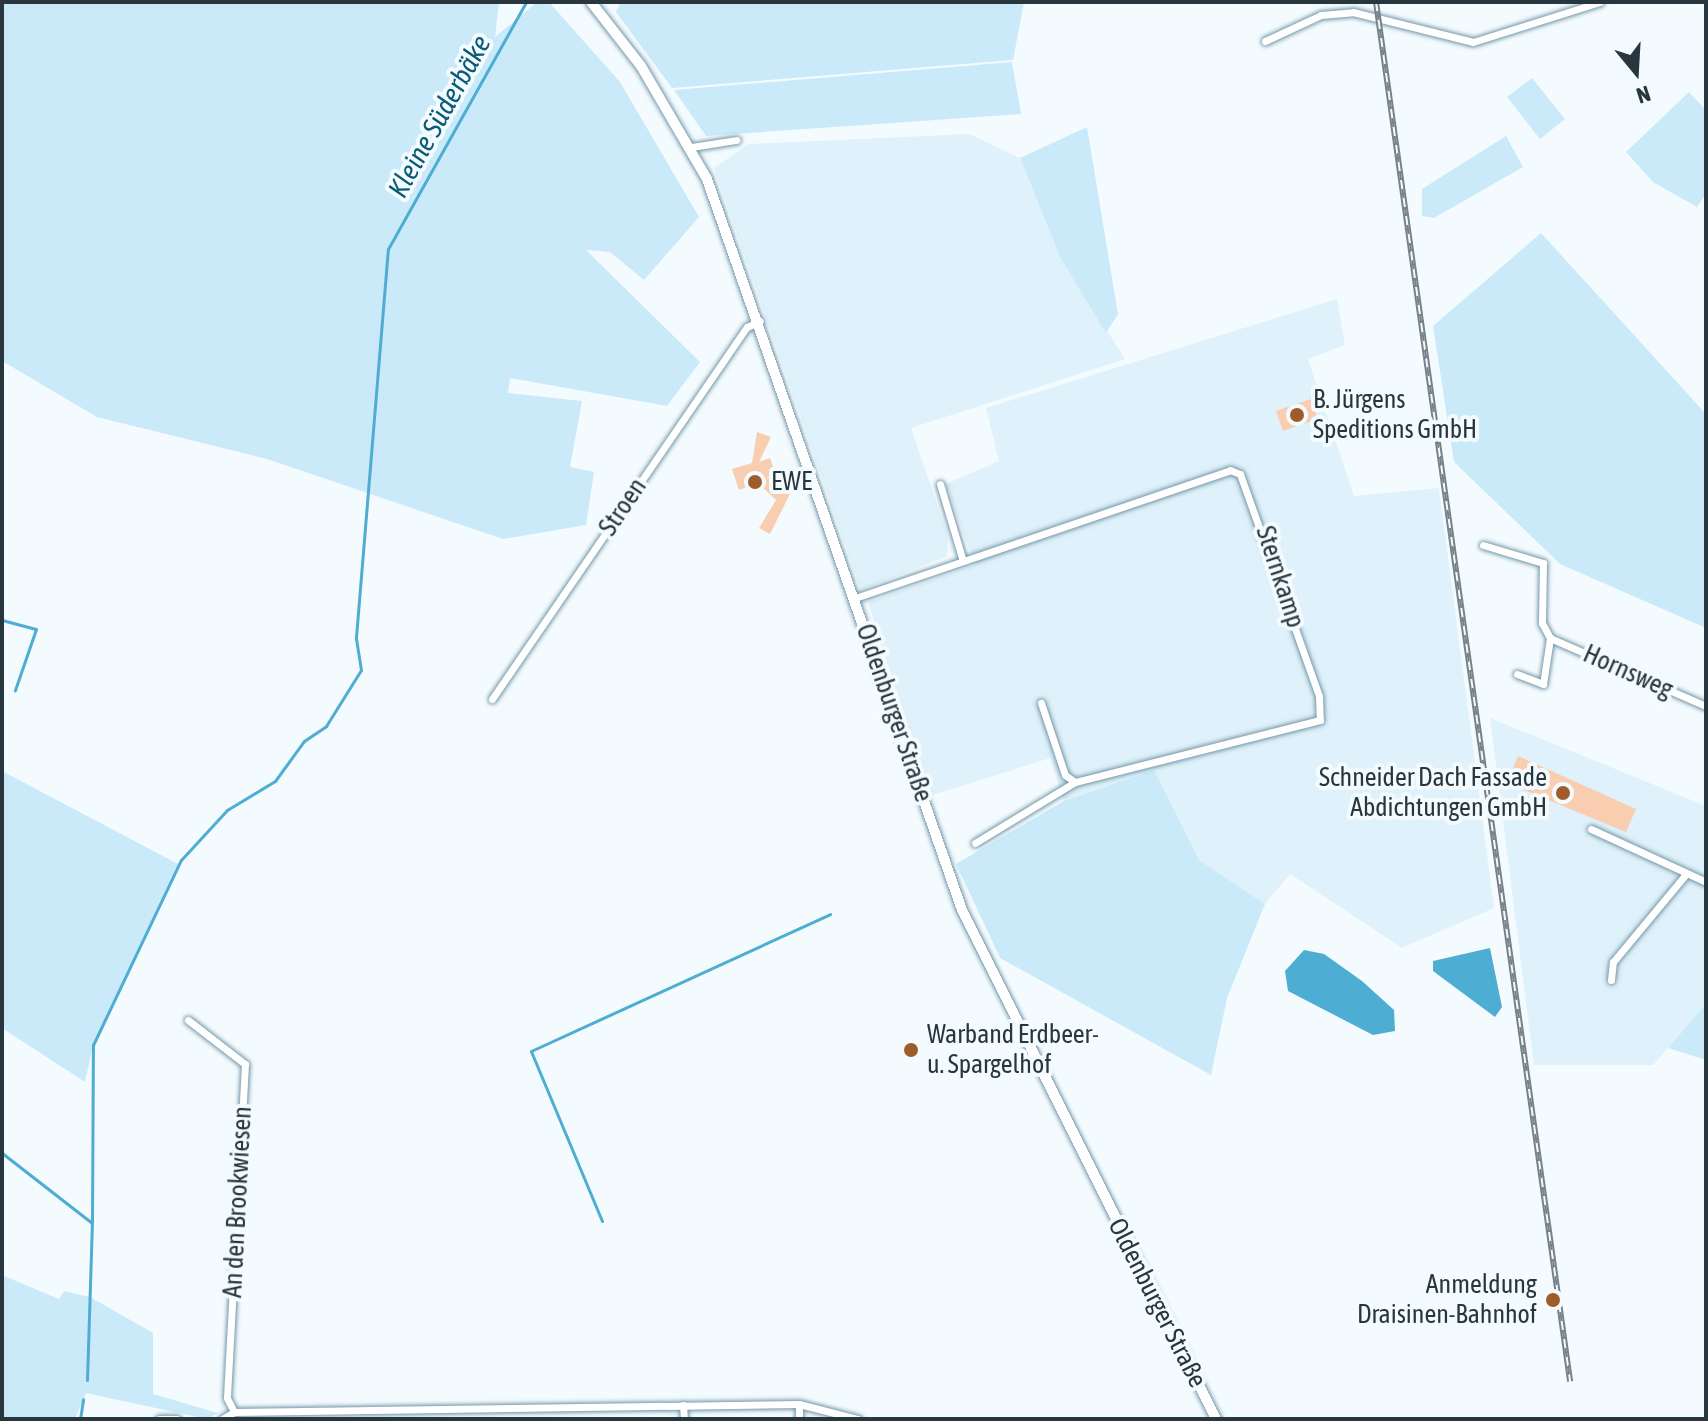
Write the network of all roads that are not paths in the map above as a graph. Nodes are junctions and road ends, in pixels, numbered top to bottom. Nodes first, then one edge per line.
1 (591, 2) edge
2 (1600, 2) edge
3 (1265, 41) dead end
4 (736, 140) dead end
5 (692, 147) junction
6 (761, 321) junction
7 (940, 484) dead end
8 (1483, 545) dead end
9 (963, 561) junction
10 (855, 598) junction
11 (1550, 638) junction
12 (1517, 674) dead end
13 (492, 699) dead end
14 (1041, 703) dead end
15 (1706, 706) edge
16 (1075, 782) junction
17 (1591, 829) dead end
18 (975, 843) dead end
19 (1686, 874) junction
20 (1706, 882) edge
21 (1611, 980) dead end
22 (188, 1020) dead end
23 (799, 1404) junction
24 (683, 1405) junction
25 (561, 1408) junction
26 (234, 1412) junction
27 (448, 1415) edge
28 (329, 1416) edge
29 (159, 1419) edge
30 (177, 1419) edge
31 (222, 1419) edge
32 (561, 1419) edge
33 (684, 1419) edge
34 (799, 1419) edge
35 (858, 1419) edge
36 (1216, 1419) edge

1 - 5 main road, Oldenburger Straße
2 - 3 street
4 - 5 street
5 - 6 main road, Oldenburger Straße
6 - 10 main road, Oldenburger Straße
6 - 13 street, Stroen
7 - 9 street
8 - 11 street, Hornsweg
9 - 10 street, Sternkamp
9 - 16 street, Sternkamp
10 - 36 main road, Oldenburger Straße
11 - 12 street, Hornsweg
11 - 15 street, Hornsweg
14 - 16 street
16 - 18 street, Sternkamp
17 - 19 street
19 - 20 street
19 - 21 street
22 - 26 street, An den Brookwiesen
23 - 24 street
23 - 34 street
23 - 35 street
24 - 25 street
24 - 33 street
25 - 27 street
25 - 32 street
26 - 28 street
26 - 31 street
27 - 28 street
29 - 30 street

